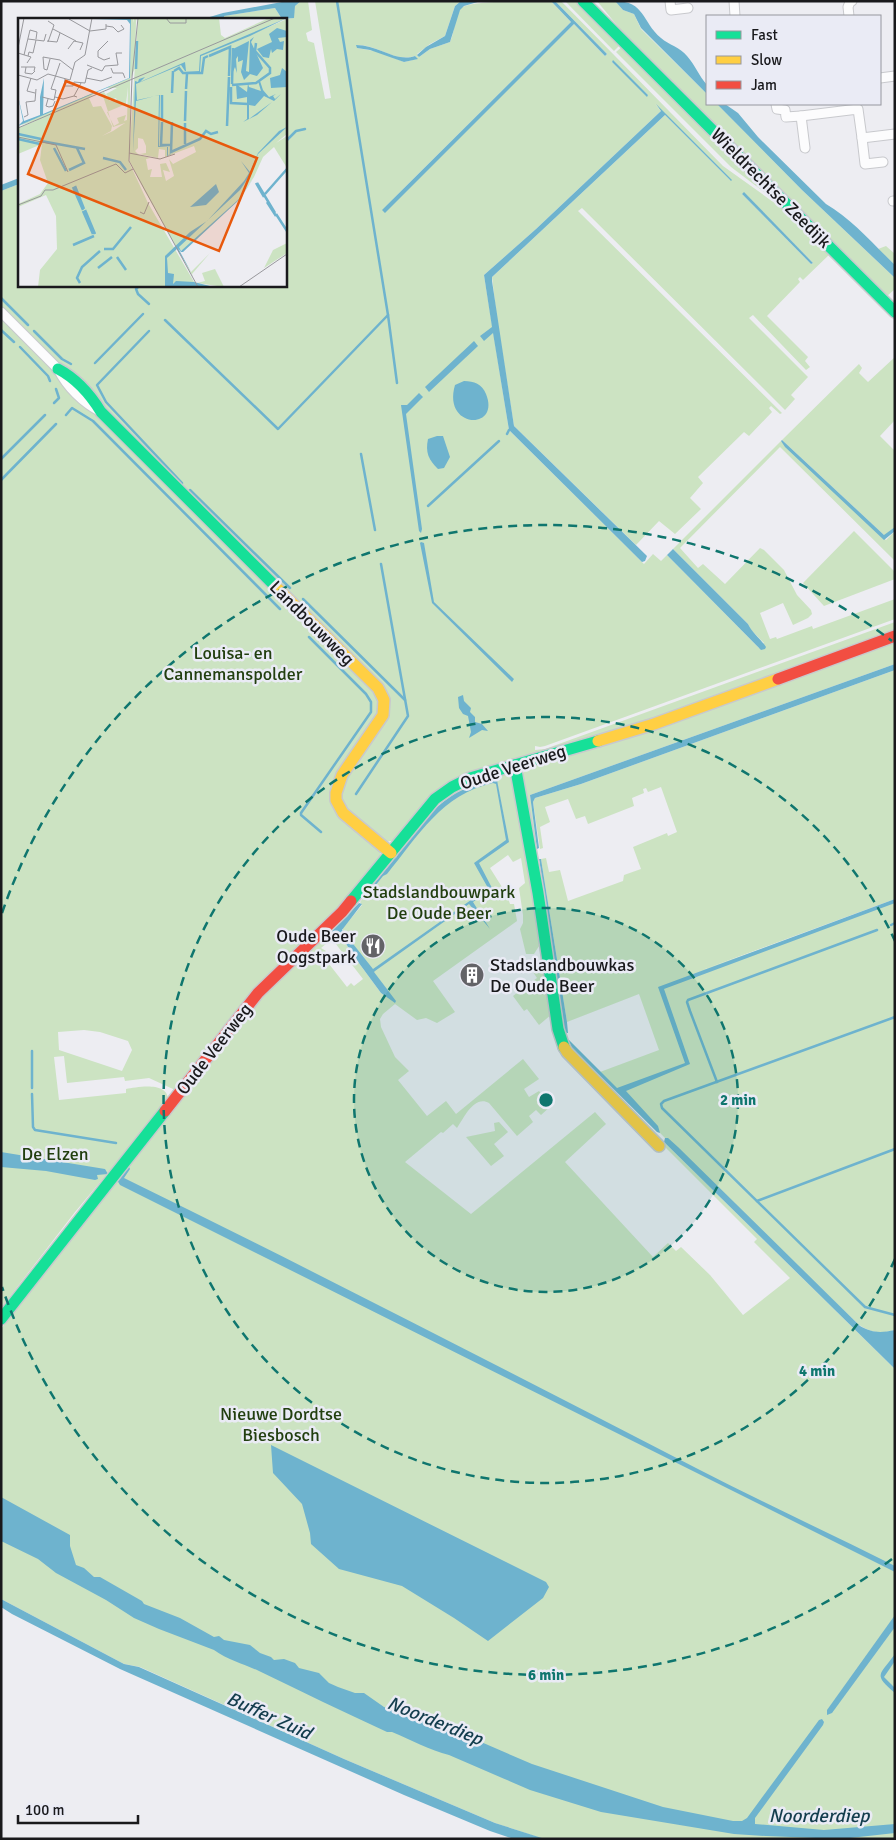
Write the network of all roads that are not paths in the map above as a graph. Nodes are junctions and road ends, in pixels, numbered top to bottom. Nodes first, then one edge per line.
1 (583, 1) edge
2 (670, 1) edge
3 (850, 1) edge
4 (688, 8) dead end
5 (849, 15) edge
6 (895, 76) edge
7 (881, 78) edge
8 (776, 105) edge
9 (801, 116) junction
10 (895, 134) edge
11 (862, 138) junction
12 (805, 148) dead end
13 (883, 162) dead end
14 (1, 312) edge
15 (895, 312) edge
16 (58, 369) joint
17 (895, 636) edge
18 (515, 765) junction
19 (391, 853) junction
20 (659, 1146) dead end
21 (1, 1319) edge

1 - 15 street, Wieldrechtse Zeedijk
2 - 4 street
3 - 5 street
6 - 7 street
8 - 9 street
9 - 11 street
9 - 12 street
10 - 11 street
11 - 13 street
14 - 16 street, Landbouwweg
16 - 19 street, Landbouwweg
17 - 18 street, Oude Veerweg
18 - 19 street, Oude Veerweg
18 - 20 street
19 - 21 street, Oude Veerweg

